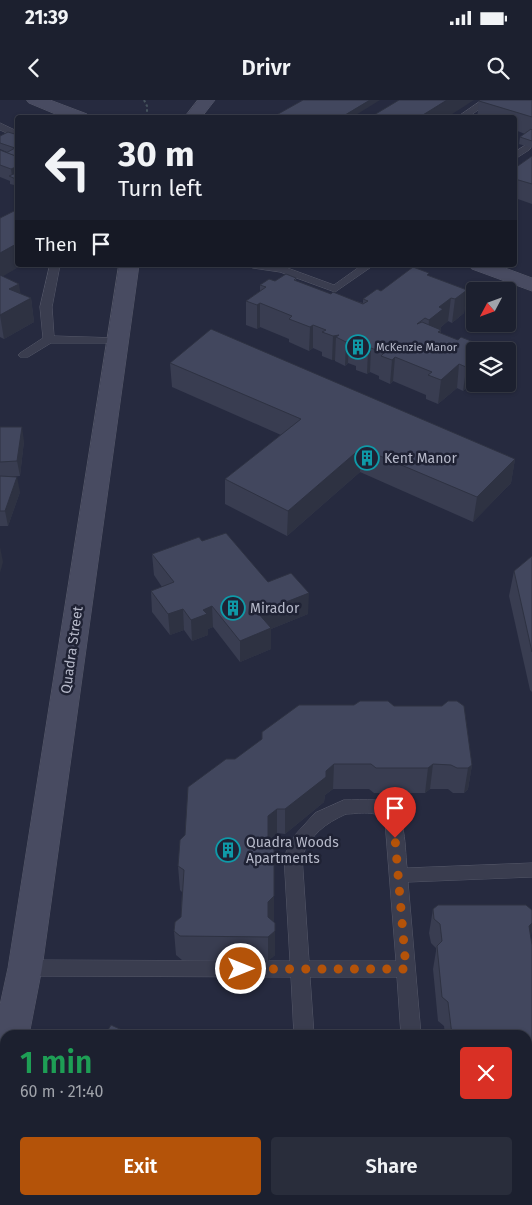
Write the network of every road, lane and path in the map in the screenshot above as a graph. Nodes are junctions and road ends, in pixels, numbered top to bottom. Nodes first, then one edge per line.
1 (35, 100) edge
2 (144, 100) edge
3 (207, 100) edge
4 (488, 100) edge
5 (73, 115) edge
6 (147, 115) edge
7 (194, 115) edge
8 (465, 115) edge
9 (0, 126) edge
10 (14, 132) edge
11 (526, 148) edge
12 (517, 155) edge
13 (55, 267) edge
14 (129, 267) edge
15 (275, 267) edge
16 (367, 267) edge
17 (484, 267) edge
18 (532, 285) edge
19 (49, 339) junction
20 (118, 341) junction
21 (24, 355) dead end
22 (532, 870) edge
23 (399, 875) junction
24 (25, 968) junction
25 (406, 969) junction
26 (300, 970) junction
27 (12, 1030) edge
28 (304, 1030) edge
29 (412, 1030) edge

1 - 5 main road
2 - 6 path
3 - 7 main road
4 - 8 lane
9 - 10 lane
11 - 12 lane
13 - 19 lane
14 - 20 main road, Quadra Street
15 - 16 lane
17 - 18 main road
19 - 20 lane
19 - 21 lane
20 - 24 main road, Quadra Street
22 - 23 lane
23 - 25 lane
23 - 26 lane
24 - 26 lane
24 - 27 main road, Quadra Street
25 - 26 lane
25 - 29 lane
26 - 28 lane

